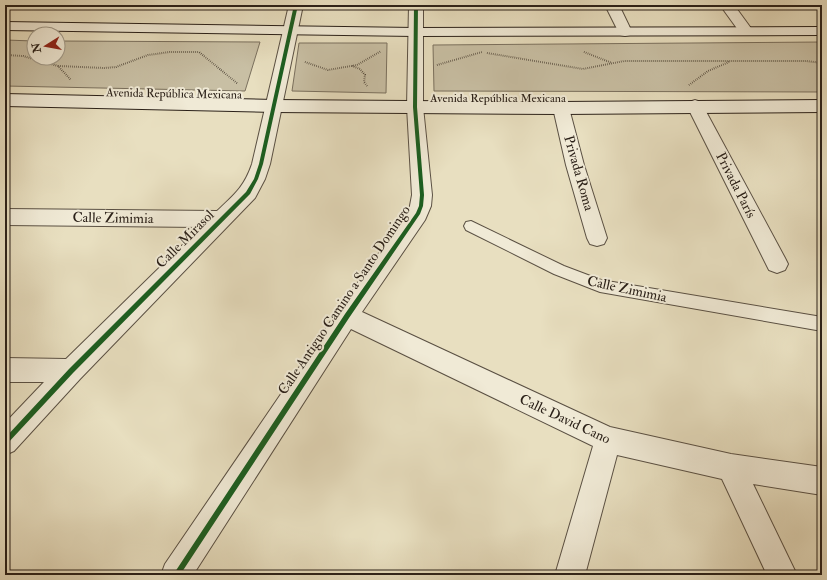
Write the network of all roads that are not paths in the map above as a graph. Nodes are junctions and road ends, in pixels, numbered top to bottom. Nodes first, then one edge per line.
1 (296, 5) edge
2 (416, 5) edge
3 (612, 5) edge
4 (727, 5) edge
5 (5, 26) edge
6 (289, 31) junction
7 (746, 31) junction
8 (822, 31) edge
9 (414, 32) junction
10 (625, 32) junction
11 (5, 100) edge
12 (274, 106) junction
13 (695, 106) junction
14 (822, 106) edge
15 (415, 107) junction
16 (561, 108) junction
17 (5, 217) edge
18 (222, 219) junction
19 (471, 226) dead end
20 (597, 238) dead end
21 (777, 264) dead end
22 (347, 316) junction
23 (822, 324) edge
24 (5, 370) edge
25 (71, 371) junction
26 (608, 440) junction
27 (5, 442) edge
28 (731, 467) junction
29 (822, 481) edge
30 (176, 575) edge
31 (570, 575) edge
32 (782, 575) edge

1 - 6 street, Calle Mirasol
2 - 9 street, Calle Antiguo Camino a Santo Domingo
3 - 10 street
4 - 7 street
5 - 6 street
6 - 9 street
6 - 12 street, Calle Mirasol
7 - 8 street
7 - 10 street
9 - 10 street
9 - 15 street, Calle Antiguo Camino a Santo Domingo
11 - 12 street, Avenida República Mexicana
12 - 15 street, Avenida República Mexicana
12 - 18 street, Calle Mirasol
13 - 14 street, Avenida República Mexicana
13 - 16 street, Avenida República Mexicana
13 - 21 street, Privada París
15 - 16 street, Avenida República Mexicana
15 - 22 street, Calle Antiguo Camino a Santo Domingo
16 - 20 street, Privada Roma
17 - 18 street, Calle Zimimia
18 - 25 street, Calle Mirasol
19 - 23 lane, Calle Zimimia
22 - 26 street, Calle David Cano
22 - 30 street, Calle Antiguo Camino a Santo Domingo
24 - 25 street
25 - 27 street, Calle Mirasol
26 - 28 street, Calle David Cano
26 - 31 street
28 - 29 street, Calle David Cano
28 - 32 street

